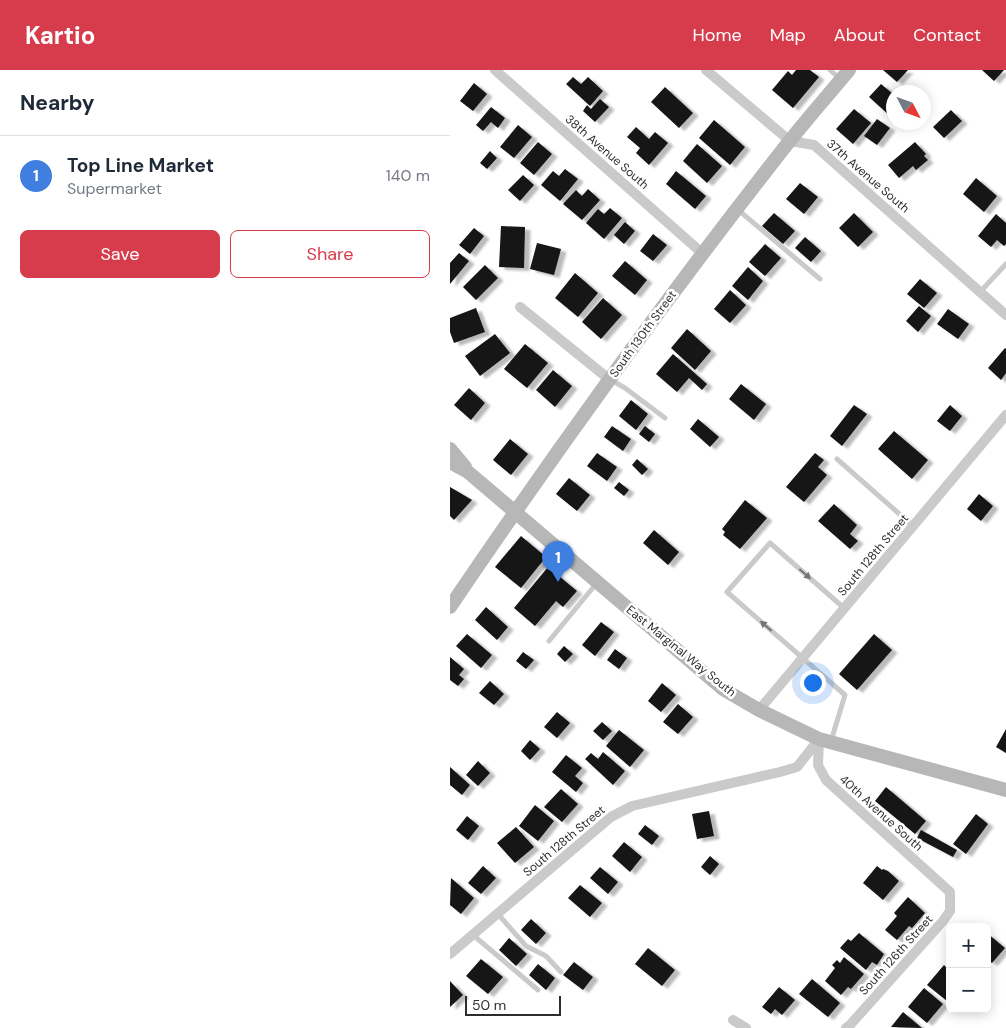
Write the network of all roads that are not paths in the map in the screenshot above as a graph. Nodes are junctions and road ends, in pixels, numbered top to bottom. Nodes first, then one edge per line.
1 (495, 70) edge
2 (706, 70) edge
3 (830, 70) edge
4 (845, 75) edge
5 (790, 140) junction
6 (736, 209) junction
7 (702, 252) junction
8 (1006, 264) edge
9 (820, 279) dead end
10 (980, 292) junction
11 (520, 307) dead end
12 (1006, 315) edge
13 (610, 380) junction
14 (1006, 415) edge
15 (665, 418) dead end
16 (450, 449) edge
17 (837, 458) dead end
18 (450, 462) edge
19 (468, 472) junction
20 (515, 511) junction
21 (913, 526) junction
22 (598, 582) junction
23 (450, 607) edge
24 (844, 608) junction
25 (549, 641) dead end
26 (803, 658) junction
27 (759, 710) junction
28 (824, 741) junction
29 (1006, 790) edge
30 (950, 892) joint
31 (497, 914) junction
32 (473, 934) junction
33 (450, 954) edge
34 (561, 972) dead end
35 (538, 990) dead end
36 (732, 1020) dead end
37 (746, 1028) edge
38 (846, 1028) edge

1 - 7 street, 38th Avenue South
2 - 5 street, 37th Avenue South
3 - 4 lane
4 - 5 street, South 130th Street
5 - 6 street, South 130th Street
5 - 10 street, 37th Avenue South
6 - 7 street, South 130th Street
6 - 9 lane
7 - 13 street, South 130th Street
8 - 10 lane
10 - 12 street, 37th Avenue South
11 - 13 street
13 - 15 lane
13 - 20 street, South 130th Street
14 - 21 street, South 128th Street
16 - 19 street
17 - 21 lane
18 - 19 street, East Marginal Way South
19 - 20 street, East Marginal Way South
20 - 22 street, East Marginal Way South
20 - 23 street, South 130th Street
21 - 24 street, South 128th Street
22 - 25 lane
22 - 27 street, East Marginal Way South
24 - 26 street, South 128th Street
26 -> 24 lane
26 - 27 street, South 128th Street
26 - 28 lane
27 - 28 street, East Marginal Way South
28 - 29 street, East Marginal Way South
28 - 30 street, 40th Avenue South
28 - 31 street, South 128th Street
30 - 38 street, South 126th Street
31 - 32 street, South 128th Street
31 - 34 lane
32 - 33 street, South 128th Street
32 - 35 lane
36 - 37 street

